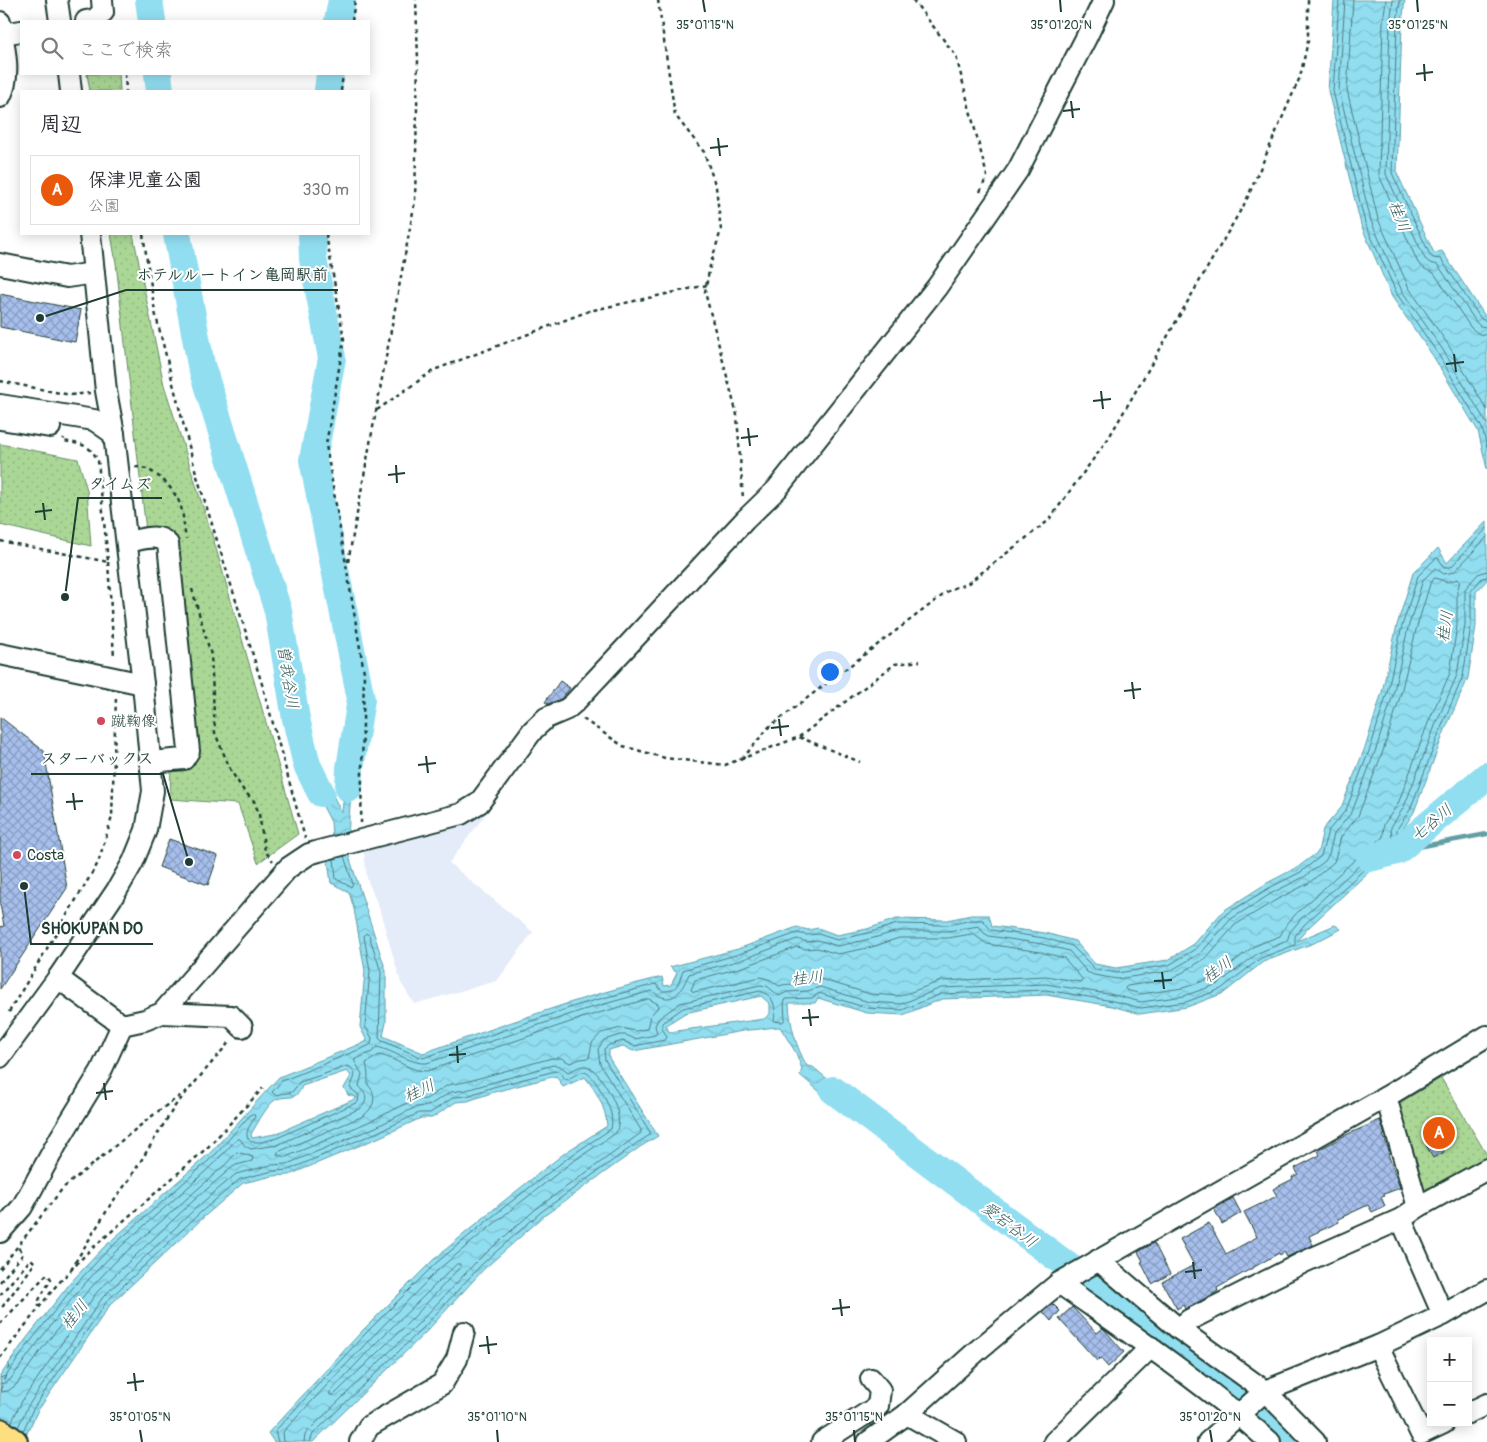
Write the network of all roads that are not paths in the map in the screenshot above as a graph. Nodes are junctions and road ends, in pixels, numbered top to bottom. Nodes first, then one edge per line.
1 (57, 0) edge
2 (102, 0) edge
3 (1104, 0) edge
4 (60, 20) edge
5 (94, 20) edge
6 (8, 29) edge
7 (69, 75) edge
8 (71, 90) edge
9 (0, 98) edge
10 (90, 235) edge
11 (0, 264) edge
12 (94, 273) junction
13 (0, 405) edge
14 (0, 419) edge
15 (114, 434) junction
16 (127, 542) junction
17 (0, 654) edge
18 (143, 684) junction
19 (150, 762) junction
20 (58, 978) junction
21 (162, 1013) junction
22 (122, 1026) junction
23 (242, 1027) road end
24 (1487, 1036) edge
25 (0, 1057) edge
26 (1386, 1097) junction
27 (1487, 1169) edge
28 (1418, 1207) junction
29 (1401, 1219) junction
30 (0, 1232) edge
31 (1093, 1263) junction
32 (1062, 1281) junction
33 (1487, 1290) edge
34 (1442, 1316) junction
35 (1179, 1329) junction
36 (464, 1332) dead end
37 (1378, 1346) junction
38 (1151, 1347) junction
39 (871, 1379) dead end
40 (1263, 1392) junction
41 (1487, 1404) edge
42 (1472, 1410) edge
43 (1242, 1411) junction
44 (907, 1414) junction
45 (1436, 1427) edge
46 (0, 1432) edge
47 (14, 1442) edge
48 (360, 1442) edge
49 (822, 1442) edge
50 (868, 1442) edge
51 (956, 1442) edge
52 (1054, 1442) edge
53 (1208, 1442) edge
54 (1270, 1442) edge
55 (1315, 1442) edge

1 - 4 street
2 - 5 street
3 - 21 street
6 - 9 street
7 - 8 street
10 - 12 street
11 - 12 street
12 - 15 street
13 - 15 street
14 - 15 street
15 - 16 street
16 - 18 street
16 - 19 street
17 - 18 street
18 - 19 street
19 - 20 street
20 - 22 street
20 - 25 street
21 - 22 street
21 - 23 street
22 - 30 street
24 - 26 street
26 - 28 street
26 - 31 street
27 - 28 street
28 - 29 street
29 - 34 street
29 - 35 street
31 - 32 street
31 - 35 street
32 - 38 street
32 - 44 street
33 - 34 street
34 - 37 street
35 - 40 street
36 - 48 street
37 - 40 street
37 - 45 street
38 - 43 street
38 - 52 street
39 - 49 street
40 - 43 street
40 - 55 street
41 - 42 street
43 - 53 street
43 - 54 street
44 - 50 street
44 - 51 street
46 - 47 main road

